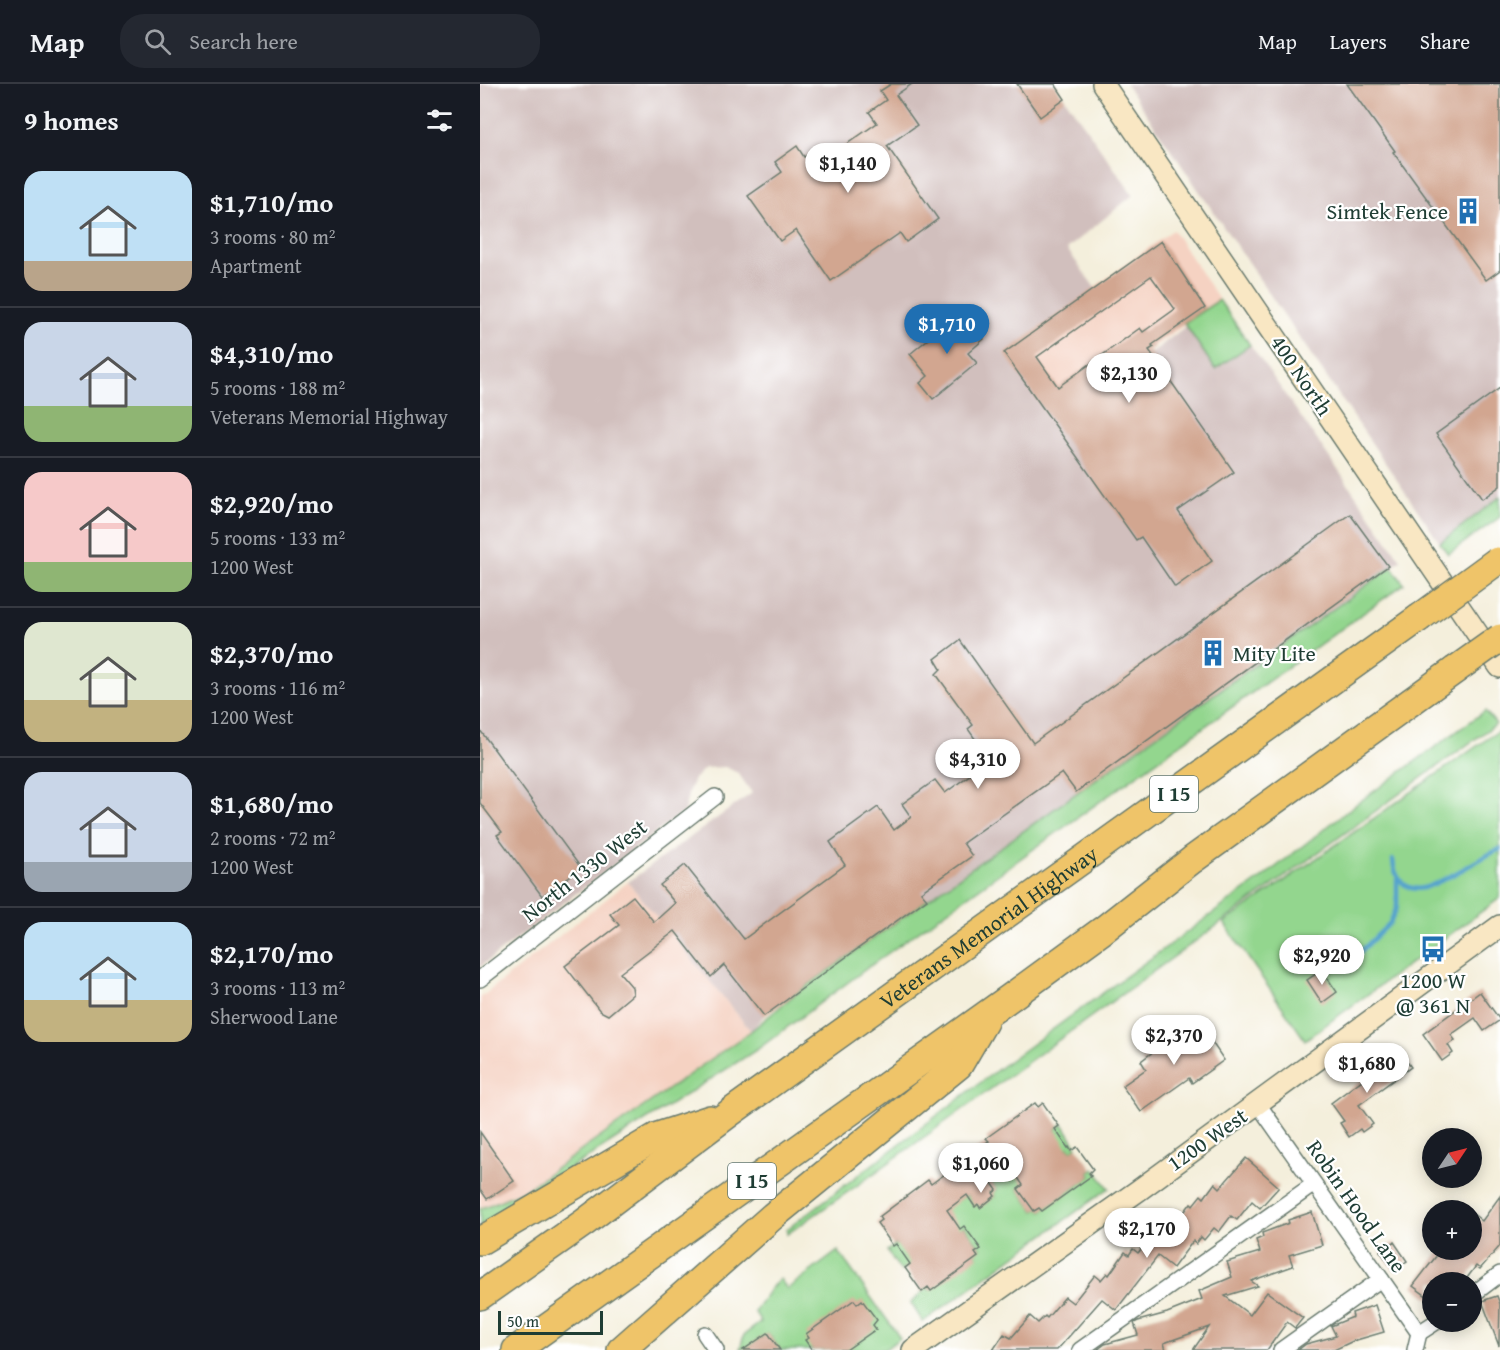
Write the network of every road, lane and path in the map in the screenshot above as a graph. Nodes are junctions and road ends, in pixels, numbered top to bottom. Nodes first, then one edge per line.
1 (1103, 84) edge
2 (1498, 560) edge
3 (1500, 638) edge
4 (1500, 667) edge
5 (715, 797) dead end
6 (1500, 926) edge
7 (480, 980) edge
8 (989, 1013) junction
9 (1258, 1104) junction
10 (731, 1113) junction
11 (1314, 1184) junction
12 (480, 1241) edge
13 (1500, 1274) edge
14 (1381, 1279) junction
15 (1482, 1288) edge
16 (480, 1296) edge
17 (1422, 1332) edge
18 (1419, 1334) junction
19 (705, 1335) dead end
20 (516, 1350) edge
21 (621, 1350) edge
22 (716, 1350) edge
23 (913, 1350) edge
24 (1080, 1350) edge
25 (1281, 1350) edge
26 (1415, 1350) edge

1 - 4 street, 400 North
2 - 10 highway, Veterans Memorial Highway / I 15, bridge
3 - 8 highway, I 15, bridge
5 - 7 street, North 1330 West
6 - 9 street, 1200 West
8 - 20 highway, I 15
8 - 21 highway
9 - 11 street, Robin Hood Lane
9 - 23 street, 1200 West
10 - 12 highway
10 - 16 highway, Veterans Memorial Highway / I 15
11 - 14 street, Robin Hood Lane
11 - 24 street
13 - 15 street
14 - 18 street, Robin Hood Lane
14 - 25 street
17 - 18 street
18 - 26 street
19 - 22 street

